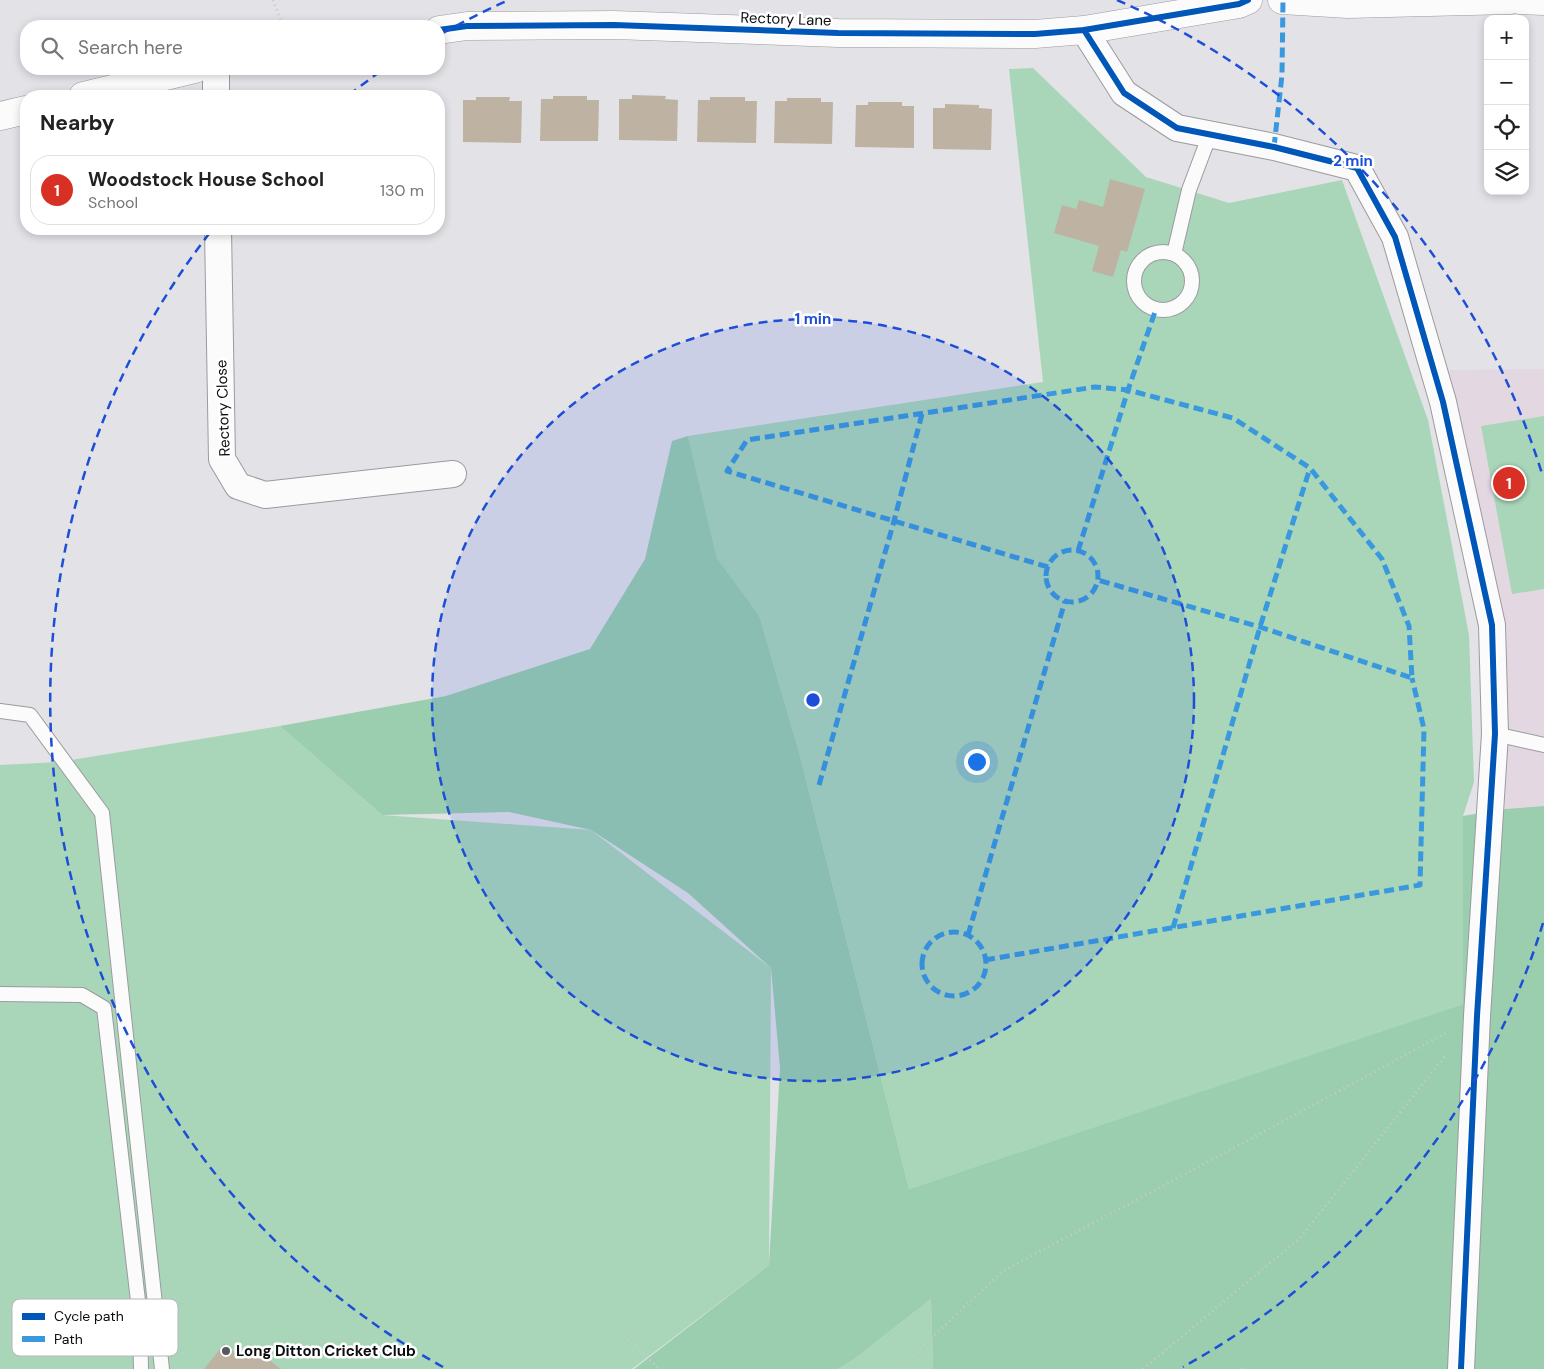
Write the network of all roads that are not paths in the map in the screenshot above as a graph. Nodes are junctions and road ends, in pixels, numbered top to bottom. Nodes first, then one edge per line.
1 (1148, 0) edge
2 (1248, 0) edge
3 (1282, 0) edge
4 (1510, 0) edge
5 (1520, 0) edge
6 (1544, 0) edge
7 (1132, 22) junction
8 (445, 29) edge
9 (1084, 30) junction
10 (170, 75) edge
11 (216, 75) edge
12 (108, 90) edge
13 (216, 90) edge
14 (20, 111) edge
15 (0, 116) edge
16 (1210, 134) junction
17 (218, 235) edge
18 (1174, 254) junction
19 (453, 474) dead end
20 (0, 710) edge
21 (1495, 734) junction
22 (1544, 745) edge
23 (0, 994) edge
24 (138, 1299) edge
25 (154, 1299) edge
26 (141, 1356) edge
27 (161, 1356) edge
28 (141, 1369) edge
29 (162, 1369) edge
30 (1461, 1369) edge

1 - 7 street
2 - 7 street, Rectory Lane
3 - 4 street
5 - 6 street
7 - 9 street, Rectory Lane
8 - 9 street, Rectory Lane
9 - 16 street
10 - 12 street
11 - 13 street
14 - 15 street
16 - 18 lane
16 - 21 street
17 - 19 street, Rectory Close
18 - 18 lane
20 - 25 lane
21 - 22 lane
21 - 30 street
23 - 24 lane
26 - 28 lane
27 - 29 lane

